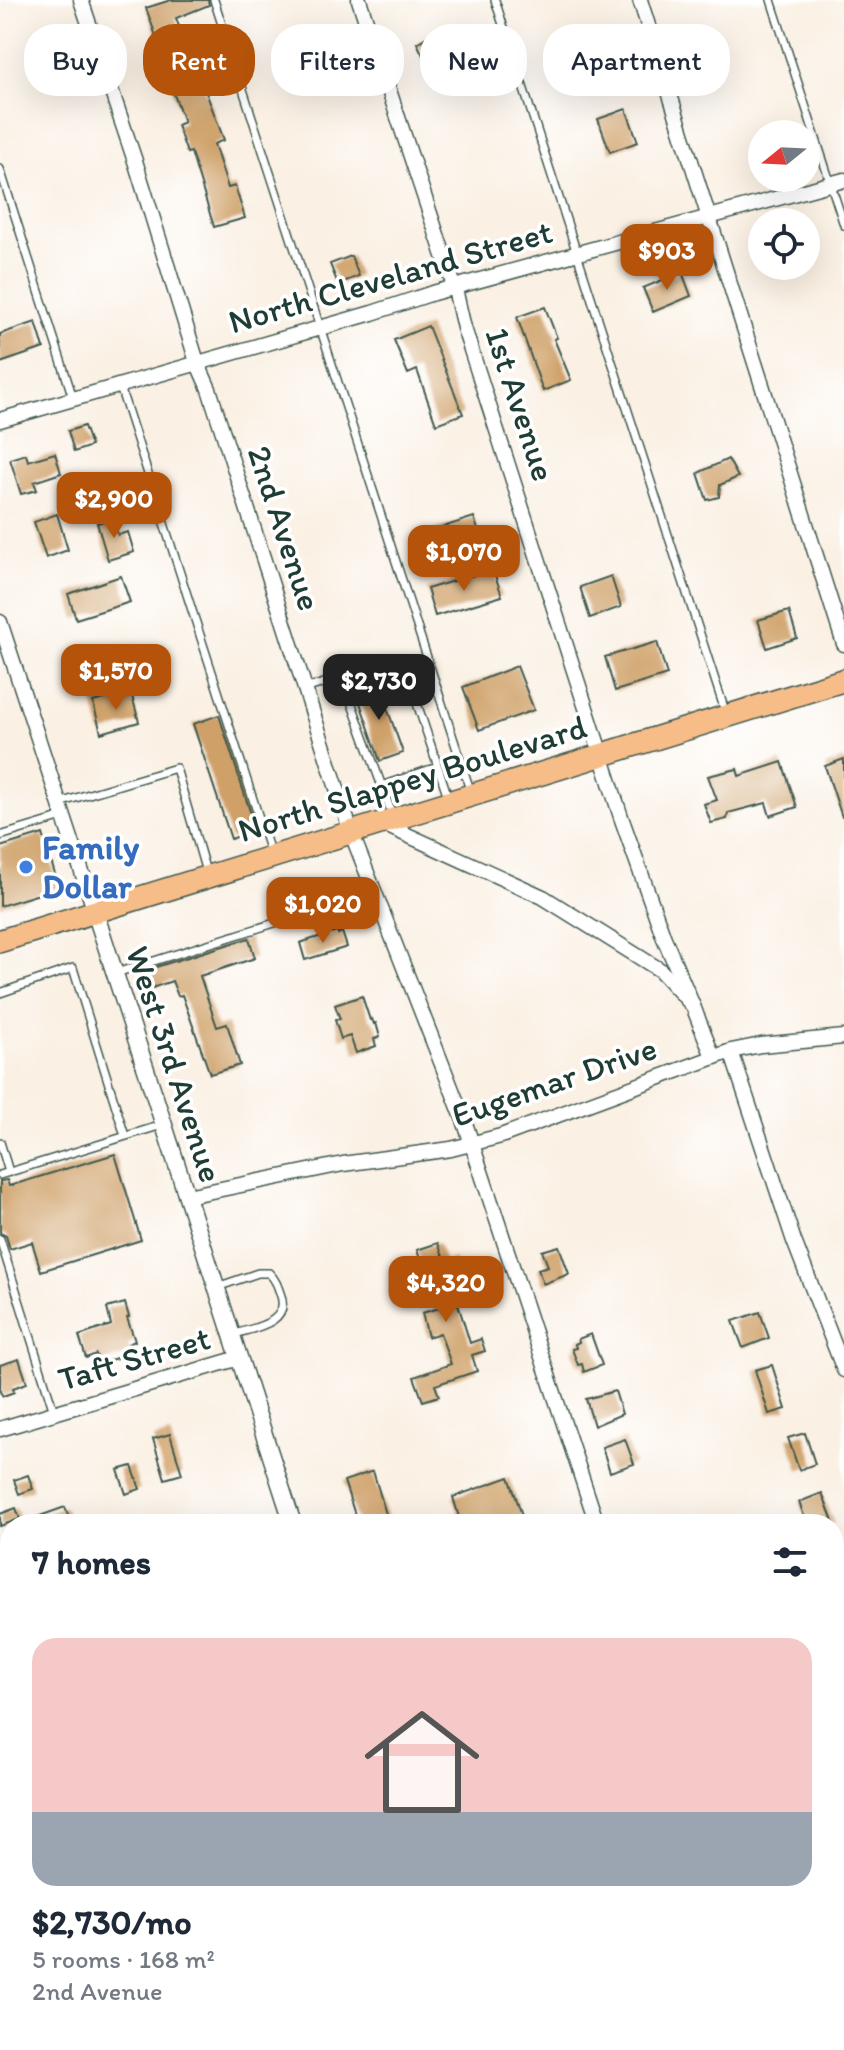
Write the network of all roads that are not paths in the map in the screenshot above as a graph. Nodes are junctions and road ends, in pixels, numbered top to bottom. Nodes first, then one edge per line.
1 (81, 0) edge
2 (214, 0) edge
3 (359, 0) edge
4 (495, 0) edge
5 (640, 0) edge
6 (771, 0) edge
7 (0, 169) edge
8 (837, 182) edge
9 (710, 218) junction
10 (844, 225) edge
11 (577, 255) junction
12 (455, 289) junction
13 (319, 328) junction
14 (197, 362) junction
15 (119, 384) junction
16 (73, 398) junction
17 (0, 420) edge
18 (0, 622) edge
19 (844, 644) edge
20 (342, 677) junction
21 (844, 680) edge
22 (305, 689) junction
23 (726, 716) junction
24 (602, 754) junction
25 (437, 767) junction
26 (381, 786) junction
27 (472, 795) junction
28 (449, 802) junction
29 (62, 810) junction
30 (387, 821) junction
31 (351, 832) junction
32 (0, 836) edge
33 (272, 857) junction
34 (208, 877) junction
35 (373, 892) junction
36 (95, 912) junction
37 (0, 941) edge
38 (114, 974) junction
39 (0, 993) edge
40 (693, 1006) junction
41 (844, 1037) edge
42 (731, 1051) junction
43 (713, 1057) junction
44 (164, 1124) junction
45 (125, 1136) junction
46 (0, 1142) edge
47 (472, 1143) junction
48 (9, 1172) junction
49 (0, 1175) edge
50 (187, 1196) junction
51 (0, 1239) edge
52 (217, 1287) junction
53 (232, 1335) junction
54 (239, 1358) junction
55 (844, 1370) edge
56 (54, 1413) junction
57 (0, 1429) edge
58 (290, 1514) edge
59 (594, 1514) edge

1 - 14 street, 2nd Avenue
2 - 13 lane
3 - 12 street, 1st Avenue
4 - 11 lane
5 - 9 street
6 - 8 lane
7 - 16 lane
8 - 9 street, North Cleveland Street
8 - 10 lane
9 - 11 street, North Cleveland Street
9 - 19 street
11 - 12 street, North Cleveland Street
11 - 23 lane
12 - 13 street, North Cleveland Street
12 - 24 street, 1st Avenue
13 - 14 street, North Cleveland Street
13 - 27 lane
14 - 15 street, North Cleveland Street
14 - 22 street, 2nd Avenue
15 - 16 street, North Cleveland Street
15 - 33 lane
16 - 17 street, North Cleveland Street
18 - 29 street, West 3rd Avenue
20 - 22 lane
20 - 25 lane
20 - 26 lane
21 - 23 main road, North Slappey Boulevard
22 - 31 street, 2nd Avenue
23 - 24 main road, North Slappey Boulevard
24 - 27 main road, North Slappey Boulevard
24 - 40 street, 1st Avenue
25 - 26 lane
25 - 28 lane
26 - 30 lane
27 - 28 main road, North Slappey Boulevard
28 - 30 main road, North Slappey Boulevard
29 - 32 lane
29 - 34 lane
29 - 36 street, West 3rd Avenue
30 - 31 main road, North Slappey Boulevard
30 - 40 street
31 - 33 main road, North Slappey Boulevard
31 - 35 street, 2nd Avenue
33 - 34 main road, North Slappey Boulevard
34 - 36 main road, North Slappey Boulevard
35 - 38 lane
35 - 47 street, 2nd Avenue
36 - 37 main road, North Slappey Boulevard
36 - 38 street, West 3rd Avenue
38 - 44 street, West 3rd Avenue
39 - 45 lane
40 - 43 street, 1st Avenue
41 - 42 street, Eugemar Drive
42 - 43 street, Eugemar Drive
42 - 55 street
43 - 47 street, Eugemar Drive
44 - 45 lane
44 - 50 street, West 3rd Avenue
45 - 48 lane
46 - 48 lane
47 - 50 street, Eugemar Drive
47 - 59 street, 2nd Avenue
48 - 49 lane
50 - 52 street, West 3rd Avenue
51 - 56 lane
52 - 53 street, West 3rd Avenue
52 - 53 lane
53 - 54 street, West 3rd Avenue
54 - 56 street, Taft Street
54 - 58 street, West 3rd Avenue
56 - 57 street, Taft Street

